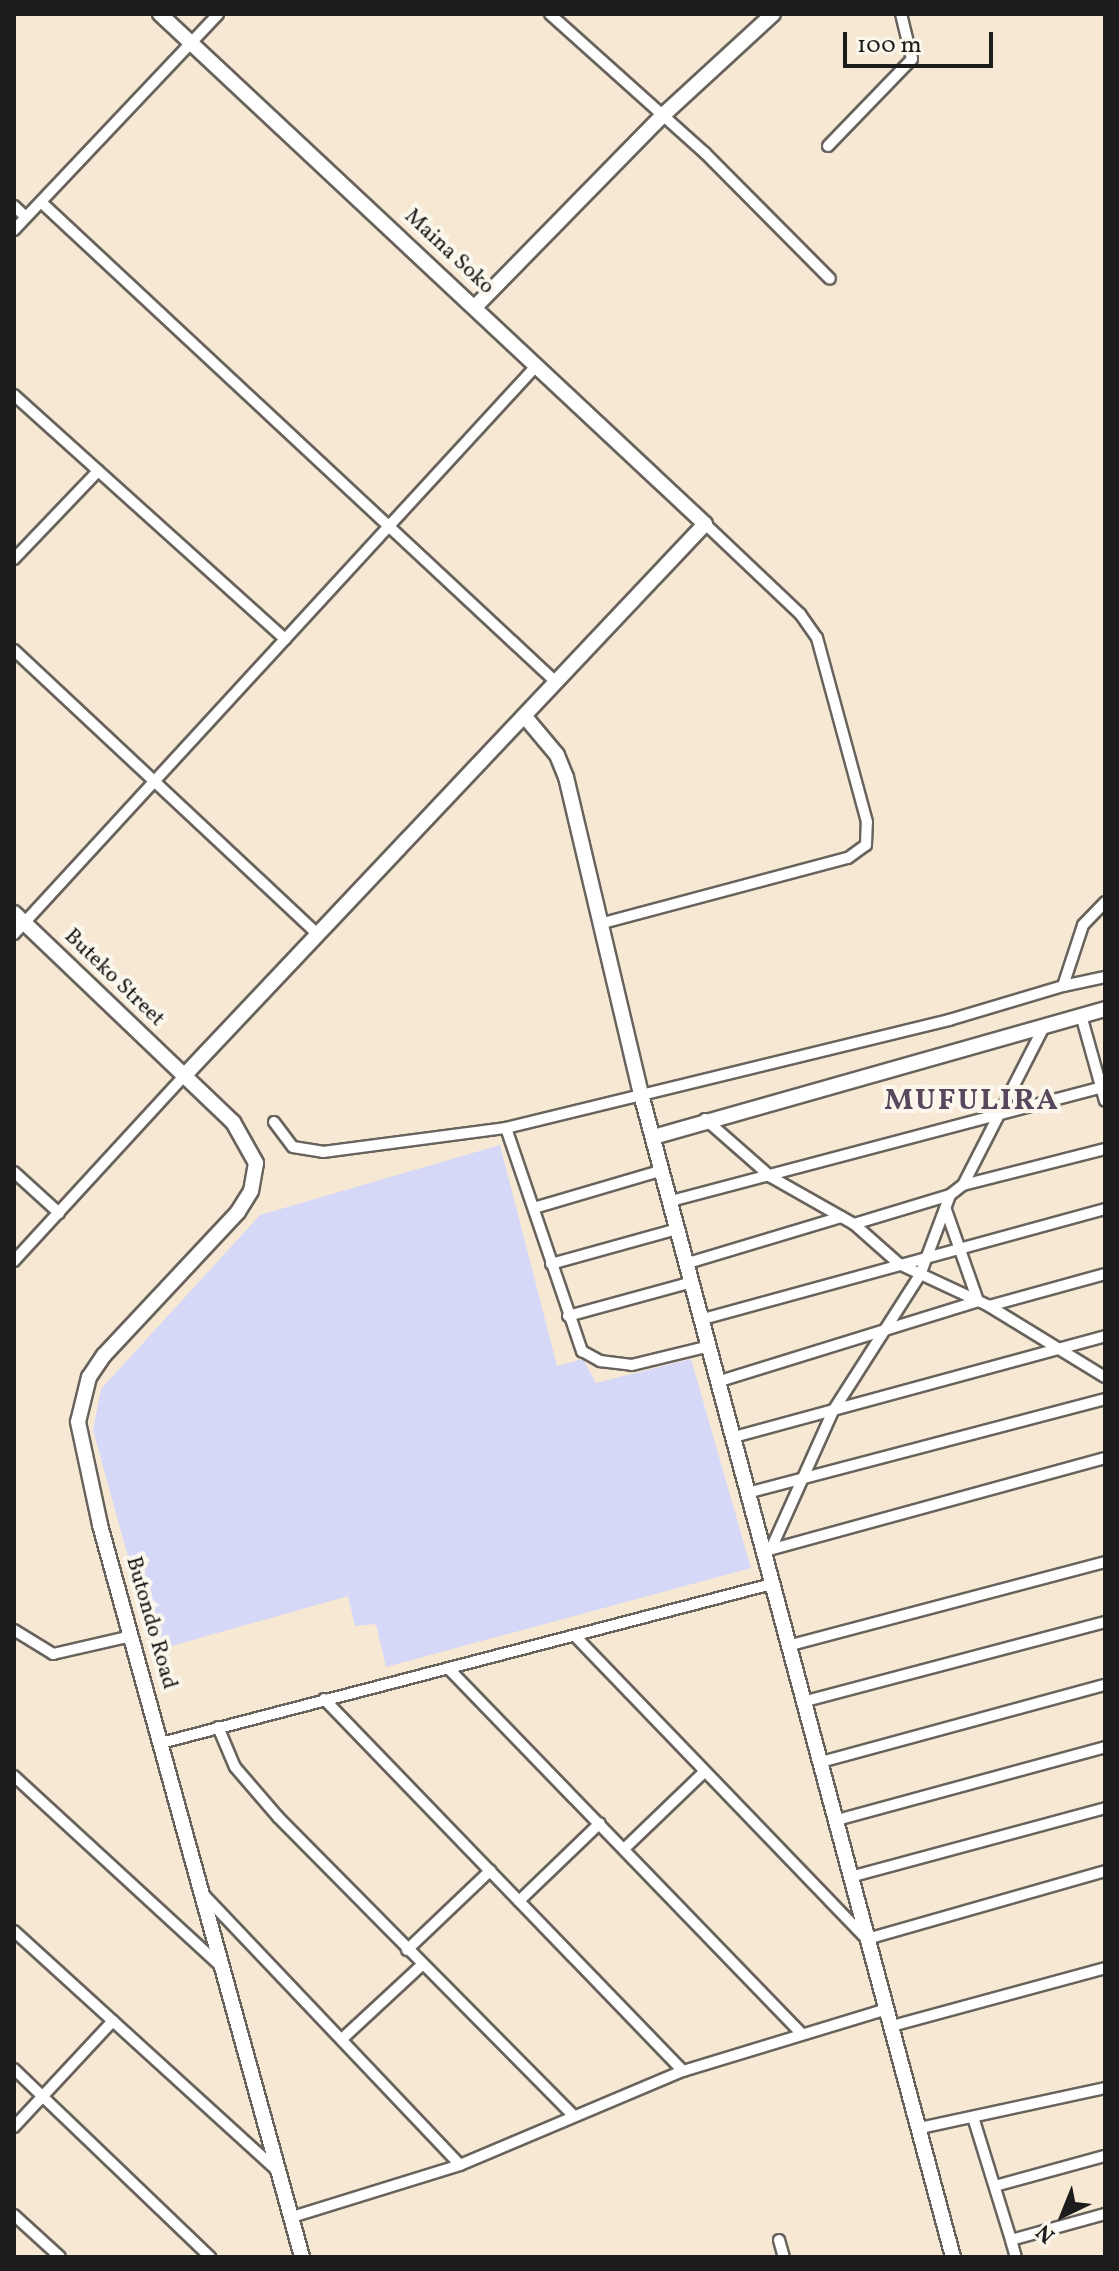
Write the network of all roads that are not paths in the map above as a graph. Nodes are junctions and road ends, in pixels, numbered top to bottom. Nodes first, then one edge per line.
1 (160, 14) edge
2 (218, 14) edge
3 (550, 14) edge
4 (773, 14) edge
5 (901, 14) edge
6 (191, 42) junction
7 (661, 117) junction
8 (828, 146) dead end
9 (41, 202) junction
10 (14, 206) edge
11 (26, 217) junction
12 (14, 230) edge
13 (830, 279) dead end
14 (475, 307) junction
15 (537, 365) junction
16 (14, 395) edge
17 (98, 471) junction
18 (705, 524) junction
19 (389, 526) junction
20 (14, 559) edge
21 (285, 639) junction
22 (14, 650) edge
23 (556, 682) junction
24 (526, 718) junction
25 (153, 780) junction
26 (1105, 902) edge
27 (19, 917) edge
28 (603, 923) junction
29 (14, 934) edge
30 (317, 934) junction
31 (1105, 977) edge
32 (1063, 986) junction
33 (1105, 1009) edge
34 (1081, 1015) junction
35 (1044, 1027) junction
36 (184, 1076) junction
37 (1103, 1086) edge
38 (642, 1098) junction
39 (1105, 1101) edge
40 (997, 1118) junction
41 (705, 1119) junction
42 (274, 1122) dead end
43 (506, 1128) junction
44 (653, 1137) junction
45 (1105, 1149) edge
46 (663, 1170) junction
47 (14, 1172) edge
48 (771, 1177) junction
49 (963, 1185) junction
50 (950, 1195) junction
51 (671, 1201) junction
52 (534, 1208) junction
53 (1105, 1209) edge
54 (946, 1210) junction
55 (59, 1213) junction
56 (841, 1217) junction
57 (854, 1224) junction
58 (677, 1229) junction
59 (961, 1247) junction
60 (929, 1253) junction
61 (14, 1261) edge
62 (688, 1263) junction
63 (551, 1264) junction
64 (899, 1264) junction
65 (1105, 1274) edge
66 (920, 1275) junction
67 (692, 1282) junction
68 (984, 1304) junction
69 (568, 1316) junction
70 (703, 1319) junction
71 (883, 1330) junction
72 (1105, 1336) edge
73 (710, 1346) junction
74 (1062, 1348) junction
75 (1105, 1377) edge
76 (720, 1381) junction
77 (1105, 1399) edge
78 (833, 1411) junction
79 (734, 1437) junction
80 (1105, 1458) edge
81 (801, 1479) junction
82 (747, 1493) junction
83 (767, 1550) junction
84 (1105, 1562) edge
85 (772, 1584) junction
86 (1105, 1622) edge
87 (131, 1636) junction
88 (575, 1636) junction
89 (16, 1637) edge
90 (791, 1645) junction
91 (448, 1668) junction
92 (1105, 1685) edge
93 (324, 1699) junction
94 (806, 1701) junction
95 (218, 1727) junction
96 (161, 1743) junction
97 (1105, 1747) edge
98 (821, 1762) junction
99 (704, 1772) junction
100 (14, 1776) edge
101 (1105, 1808) edge
102 (837, 1820) junction
103 (600, 1823) junction
104 (624, 1849) junction
105 (490, 1871) junction
106 (1105, 1871) edge
107 (850, 1877) junction
108 (203, 1894) junction
109 (519, 1901) junction
110 (14, 1931) edge
111 (867, 1939) junction
112 (407, 1950) junction
113 (422, 1965) junction
114 (224, 1968) junction
115 (1105, 1968) edge
116 (887, 2009) junction
117 (113, 2021) junction
118 (892, 2026) junction
119 (800, 2032) junction
120 (342, 2039) junction
121 (14, 2069) edge
122 (683, 2071) junction
123 (1105, 2088) edge
124 (43, 2096) junction
125 (572, 2114) junction
126 (973, 2117) junction
127 (14, 2127) edge
128 (920, 2128) junction
129 (1105, 2156) edge
130 (460, 2165) junction
131 (280, 2173) junction
132 (995, 2186) junction
133 (1105, 2214) edge
134 (14, 2215) edge
135 (292, 2217) junction
136 (779, 2240) dead end
137 (1011, 2240) junction
138 (60, 2257) edge
139 (210, 2257) edge
140 (302, 2257) edge
141 (784, 2257) edge
142 (953, 2257) edge
143 (1016, 2257) edge

1 - 6 street, Maina Soko
2 - 6 street
3 - 7 street
4 - 7 street
5 - 8 street
6 - 9 street
6 - 14 street, Maina Soko
7 - 13 street
7 - 14 street
9 - 11 street
9 - 19 street
10 - 11 street
11 - 12 street
14 - 15 street, Maina Soko
15 - 18 street, Maina Soko
15 - 19 street
16 - 17 street
17 - 20 street
17 - 21 street
18 - 23 street
18 - 28 street
19 - 21 street
19 - 23 street
21 - 25 street
22 - 25 street
23 - 24 street
24 - 28 street
24 - 30 street
25 - 27 street
25 - 30 street
26 - 32 street
27 - 29 street
27 - 36 street, Buteko Street
28 - 38 street
30 - 36 street
31 - 32 street
32 - 38 street
33 - 34 street
34 - 35 street
34 - 37 street
35 - 40 street
35 - 41 street
36 - 55 street
36 - 87 street, Butondo Road
37 - 39 street
37 - 40 street
38 - 43 street
38 - 44 street
40 - 48 street
40 - 49 street
41 - 44 street
41 - 48 street
42 - 43 street
43 - 52 street
44 - 46 street
45 - 49 street
46 - 51 street
46 - 52 street
47 - 55 street
48 - 51 street
48 - 56 street
49 - 50 street
50 - 54 street
50 - 57 street
51 - 58 street
52 - 63 street
53 - 59 street
54 - 59 street
54 - 60 street
55 - 61 street
56 - 57 street
56 - 62 street
57 - 64 street
58 - 62 street
58 - 63 street
59 - 60 street
59 - 68 street
60 - 64 street
60 - 66 street
62 - 67 street
63 - 69 street
64 - 66 street
64 - 70 street
65 - 68 street
66 - 68 street
66 - 71 street
67 - 69 street
67 - 70 street
68 - 71 street
68 - 74 street
69 - 73 street
70 - 73 street
71 - 76 street
71 - 78 street
72 - 74 street
73 - 76 street
74 - 75 street
74 - 78 street
76 - 79 street
77 - 81 street
78 - 79 street
78 - 81 street
79 - 82 street
80 - 83 street
81 - 82 street
81 - 83 street
82 - 83 street
83 - 85 street
84 - 90 street
85 - 88 street
85 - 90 street
86 - 94 street
87 - 89 street
87 - 96 street, Butondo Road
88 - 91 street
88 - 99 street
90 - 94 street
91 - 93 street
91 - 103 street
92 - 98 street
93 - 95 street
93 - 105 street
94 - 98 street
95 - 96 street
95 - 112 street
96 - 108 street, Butondo Road
97 - 102 street
98 - 102 street
99 - 104 street
99 - 111 street
100 - 114 street
101 - 107 street
102 - 107 street
103 - 104 street
103 - 109 street
104 - 119 street
105 - 109 street
105 - 112 street
106 - 111 street
107 - 111 street
108 - 114 street, Butondo Road
108 - 120 street
109 - 122 street
110 - 117 street
111 - 116 street
112 - 113 street
113 - 120 street
113 - 125 street
114 - 131 street, Butondo Road
115 - 118 street
116 - 118 street
116 - 119 street
117 - 124 street
117 - 131 street
118 - 128 street
119 - 122 street
120 - 130 street
121 - 124 street
122 - 125 street
123 - 126 street
124 - 127 street
124 - 139 street
125 - 130 street
126 - 128 street
126 - 132 street
128 - 142 street
129 - 132 street
130 - 135 street
131 - 135 street, Butondo Road
132 - 137 street
133 - 137 street
134 - 138 street
135 - 140 street, Butondo Road
136 - 141 street
137 - 143 street

